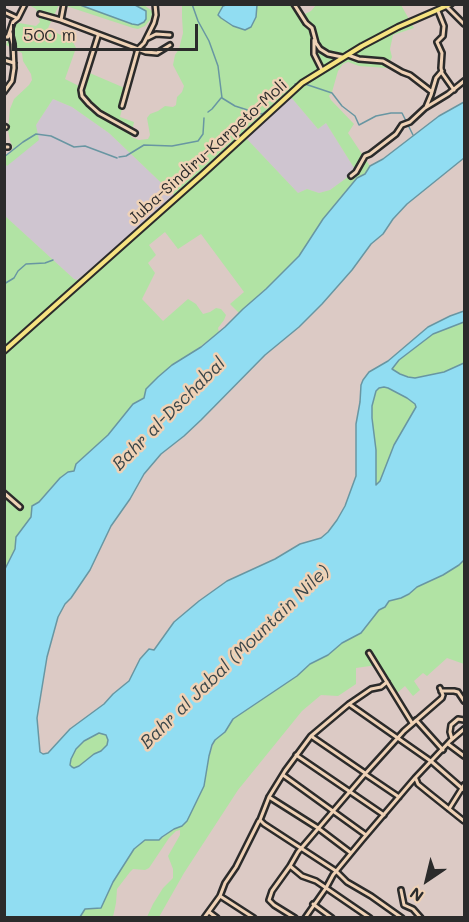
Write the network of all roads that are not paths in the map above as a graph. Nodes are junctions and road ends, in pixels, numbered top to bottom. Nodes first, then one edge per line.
1 (25, 4) edge
2 (64, 4) edge
3 (155, 4) edge
4 (294, 4) edge
5 (449, 6) edge
6 (438, 11) junction
7 (4, 12) edge
8 (40, 14) dead end
9 (17, 18) junction
10 (62, 20) junction
11 (465, 24) edge
12 (10, 33) junction
13 (98, 34) junction
14 (170, 35) dead end
15 (4, 37) edge
16 (314, 38) junction
17 (146, 39) junction
18 (170, 45) dead end
19 (138, 49) junction
20 (345, 56) junction
21 (4, 60) edge
22 (14, 63) junction
23 (322, 70) junction
24 (442, 71) junction
25 (465, 81) edge
26 (454, 90) junction
27 (4, 92) edge
28 (432, 92) junction
29 (122, 106) dead end
30 (425, 108) junction
31 (135, 133) dead end
32 (351, 176) dead end
33 (4, 351) edge
34 (4, 493) edge
35 (20, 507) dead end
36 (369, 653) dead end
37 (387, 681) junction
38 (465, 701) edge
39 (349, 704) junction
40 (465, 720) edge
41 (414, 722) junction
42 (465, 729) edge
43 (311, 736) junction
44 (397, 738) junction
45 (452, 739) junction
46 (448, 744) junction
47 (443, 750) junction
48 (296, 755) junction
49 (465, 756) edge
50 (432, 762) junction
51 (365, 773) junction
52 (282, 775) junction
53 (415, 778) junction
54 (464, 788) edge
55 (350, 792) junction
56 (269, 797) junction
57 (399, 797) junction
58 (449, 809) junction
59 (333, 811) junction
60 (384, 815) junction
61 (260, 820) junction
62 (465, 820) edge
63 (318, 828) junction
64 (366, 835) junction
65 (301, 848) junction
66 (351, 852) junction
67 (290, 867) junction
68 (336, 871) junction
69 (326, 888) junction
70 (401, 890) dead end
71 (220, 896) junction
72 (314, 904) junction
73 (209, 912) junction
74 (204, 918) edge
75 (217, 918) edge
76 (254, 918) edge
77 (295, 918) edge
78 (305, 918) edge
79 (332, 918) edge
80 (370, 918) edge
81 (402, 918) edge
82 (422, 918) edge

1 - 9 street
2 - 10 street
3 - 17 street
4 - 16 street
5 - 6 main road, Juba-Sindiru-Karpeto-Moli
5 - 11 street
6 - 20 main road, Juba-Sindiru-Karpeto-Moli
6 - 24 street
7 - 9 street
8 - 10 street
9 - 12 street
10 - 13 street
12 - 15 street
12 - 22 street
13 - 19 street
13 - 31 street
14 - 17 street
16 - 20 street
16 - 23 street
17 - 19 street
18 - 19 street
19 - 29 street
20 - 23 main road, Juba-Sindiru-Karpeto-Moli
20 - 28 street
21 - 22 street
22 - 27 street
23 - 33 main road, Juba-Sindiru-Karpeto-Moli
24 - 26 street
24 - 28 street
25 - 26 street
26 - 30 street
28 - 30 street
30 - 32 street
34 - 35 street
36 - 37 street
37 - 39 street
37 - 41 street
38 - 41 street
39 - 43 street
39 - 44 street
40 - 45 street
41 - 44 street
41 - 47 street
42 - 45 street
43 - 48 street
43 - 51 street
44 - 50 street
44 - 51 street
45 - 46 street
46 - 47 street
46 - 49 street
47 - 50 street
48 - 52 street
48 - 55 street
50 - 53 street
50 - 54 street
51 - 55 street
51 - 57 street
52 - 56 street
52 - 59 street
53 - 57 street
53 - 58 street
54 - 58 street
55 - 59 street
55 - 60 street
56 - 61 street
56 - 63 street
57 - 60 street
58 - 62 street
59 - 63 street
59 - 64 street
60 - 64 street
61 - 65 street
61 - 71 street
63 - 65 street
63 - 66 street
64 - 66 street
65 - 67 street
65 - 68 street
66 - 68 street
67 - 69 street
67 - 77 street
68 - 69 street
68 - 81 street
69 - 72 street
69 - 80 street
70 - 82 street
71 - 73 street
71 - 76 street
72 - 78 street
72 - 79 street
73 - 74 street
73 - 75 street

